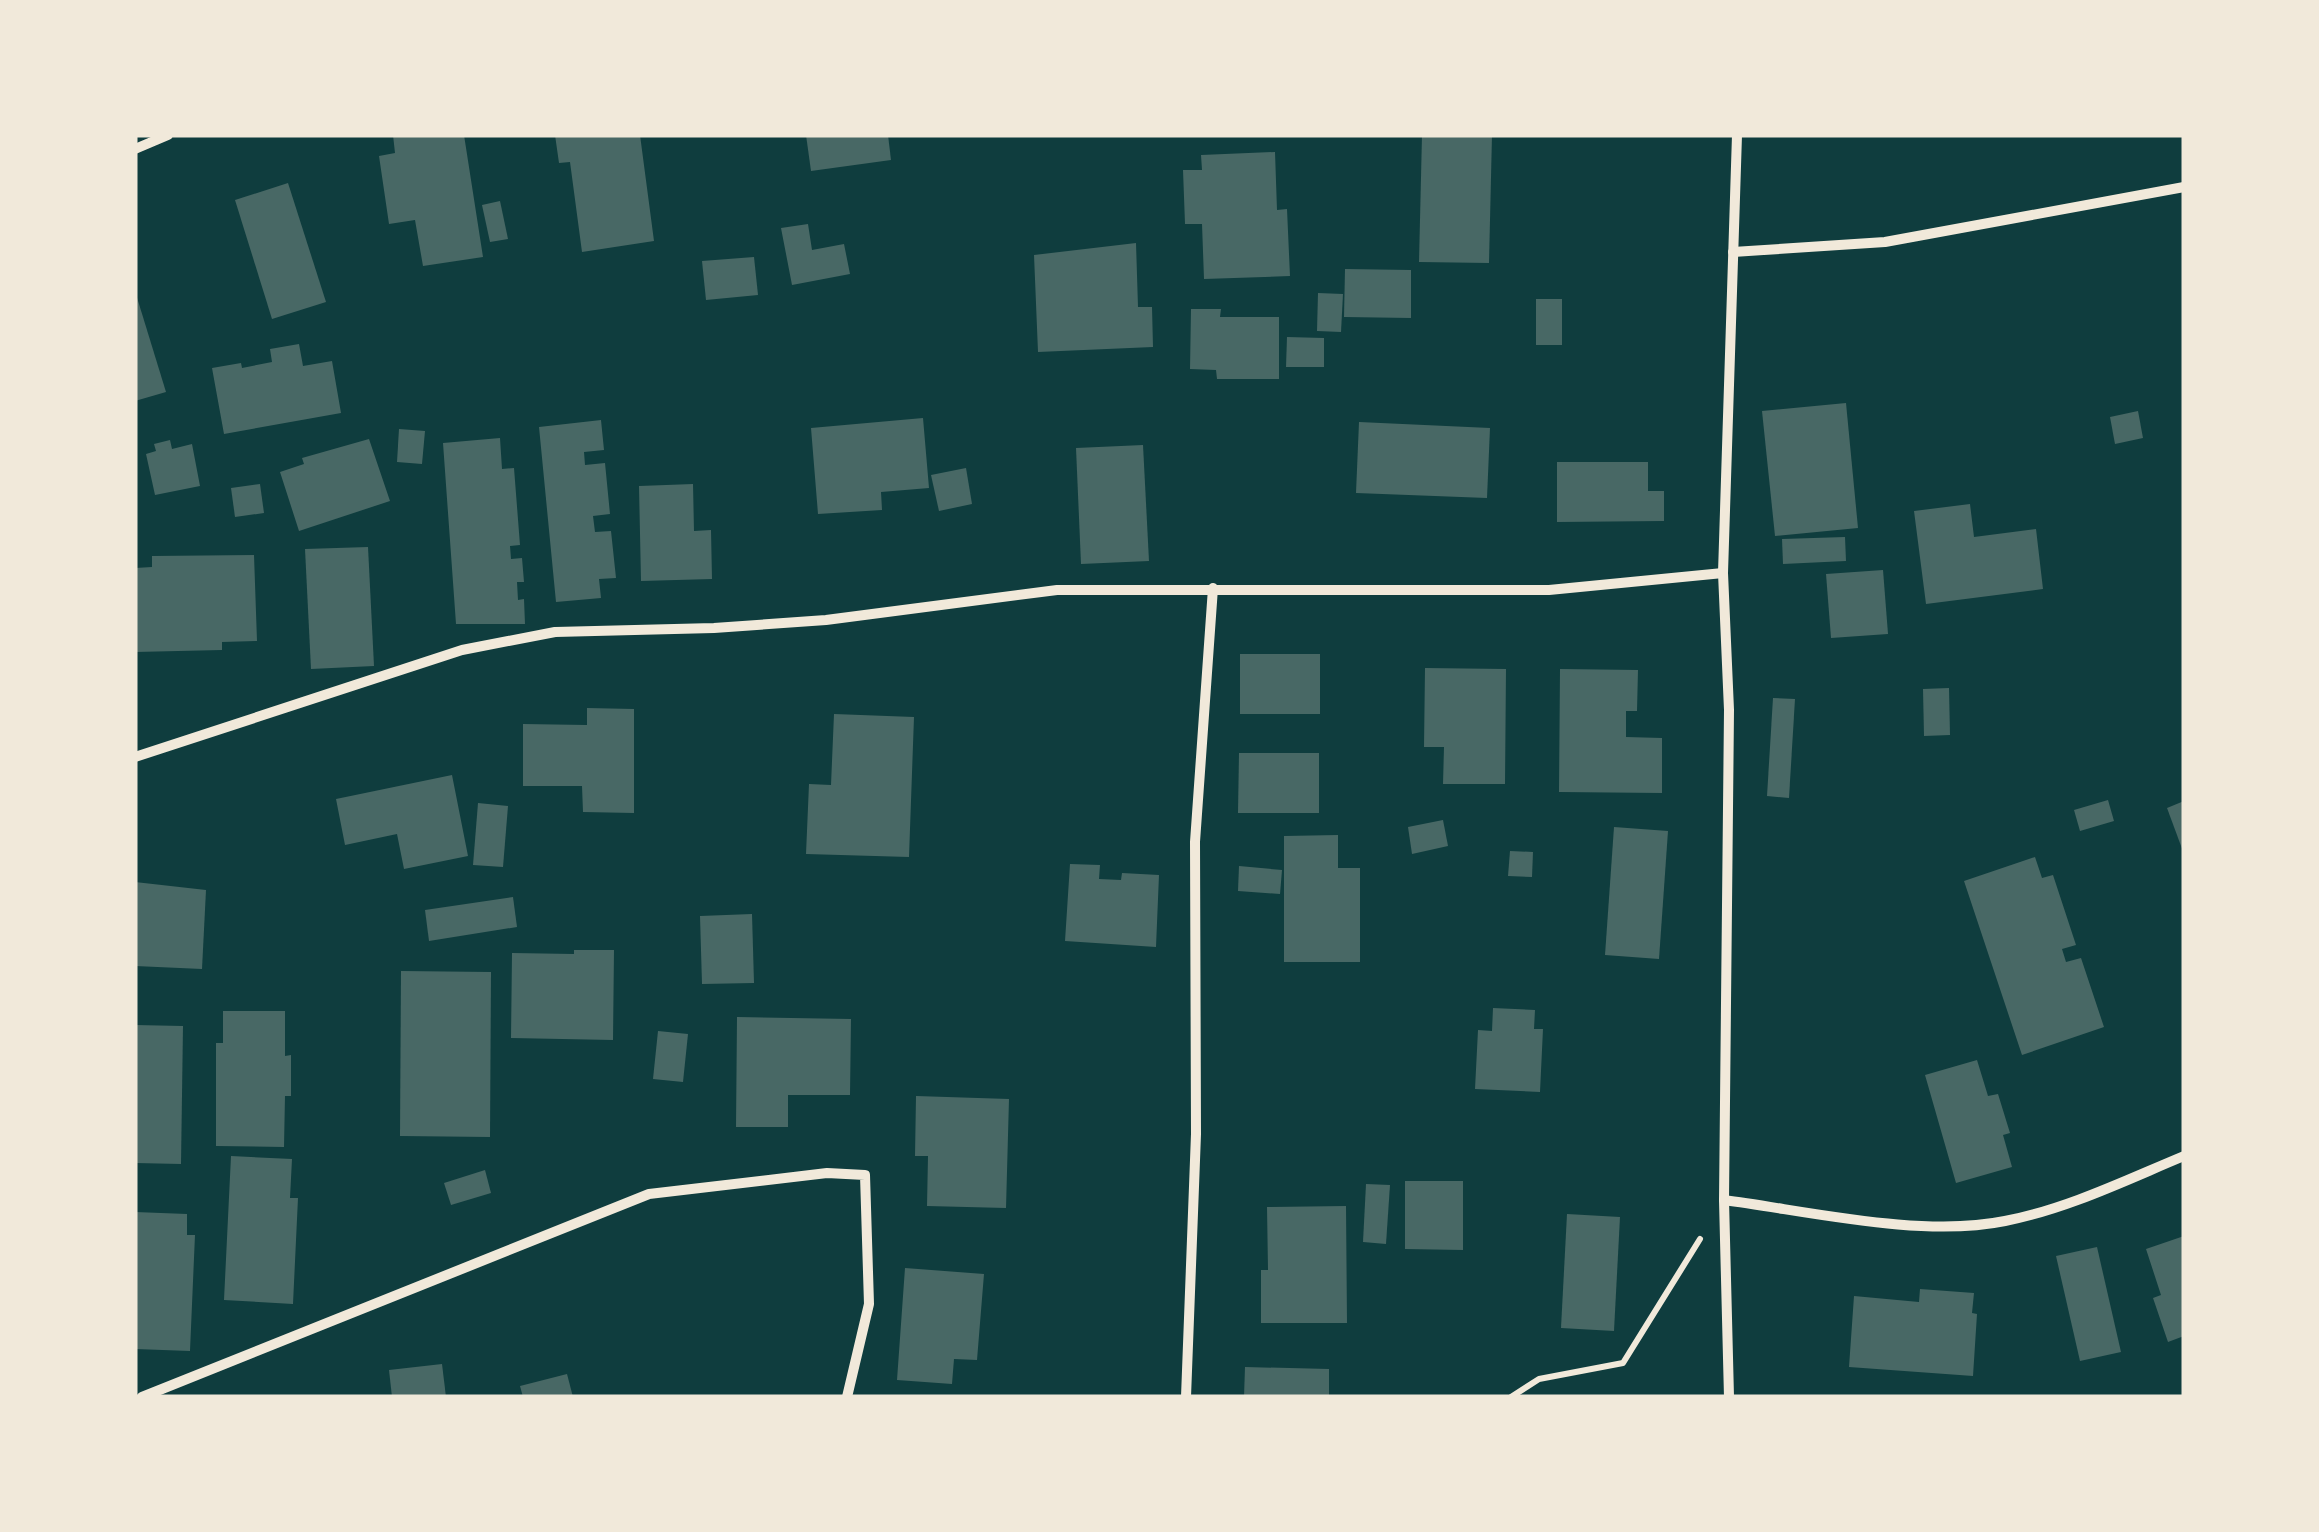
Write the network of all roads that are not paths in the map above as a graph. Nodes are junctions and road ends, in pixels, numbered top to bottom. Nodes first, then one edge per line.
1 (168, 135) edge
2 (1737, 135) edge
3 (135, 149) edge
4 (2184, 187) edge
5 (1732, 252) junction
6 (1723, 572) junction
7 (1214, 588) junction
8 (135, 757) edge
9 (2184, 1156) edge
10 (1724, 1200) junction
11 (142, 1397) edge
12 (847, 1397) edge
13 (1186, 1397) edge
14 (1729, 1397) edge

1 - 3 street
2 - 5 street
4 - 5 street
5 - 6 street
6 - 7 street
6 - 10 street
7 - 8 street
7 - 13 street
9 - 10 street
10 - 14 street
11 - 12 street

